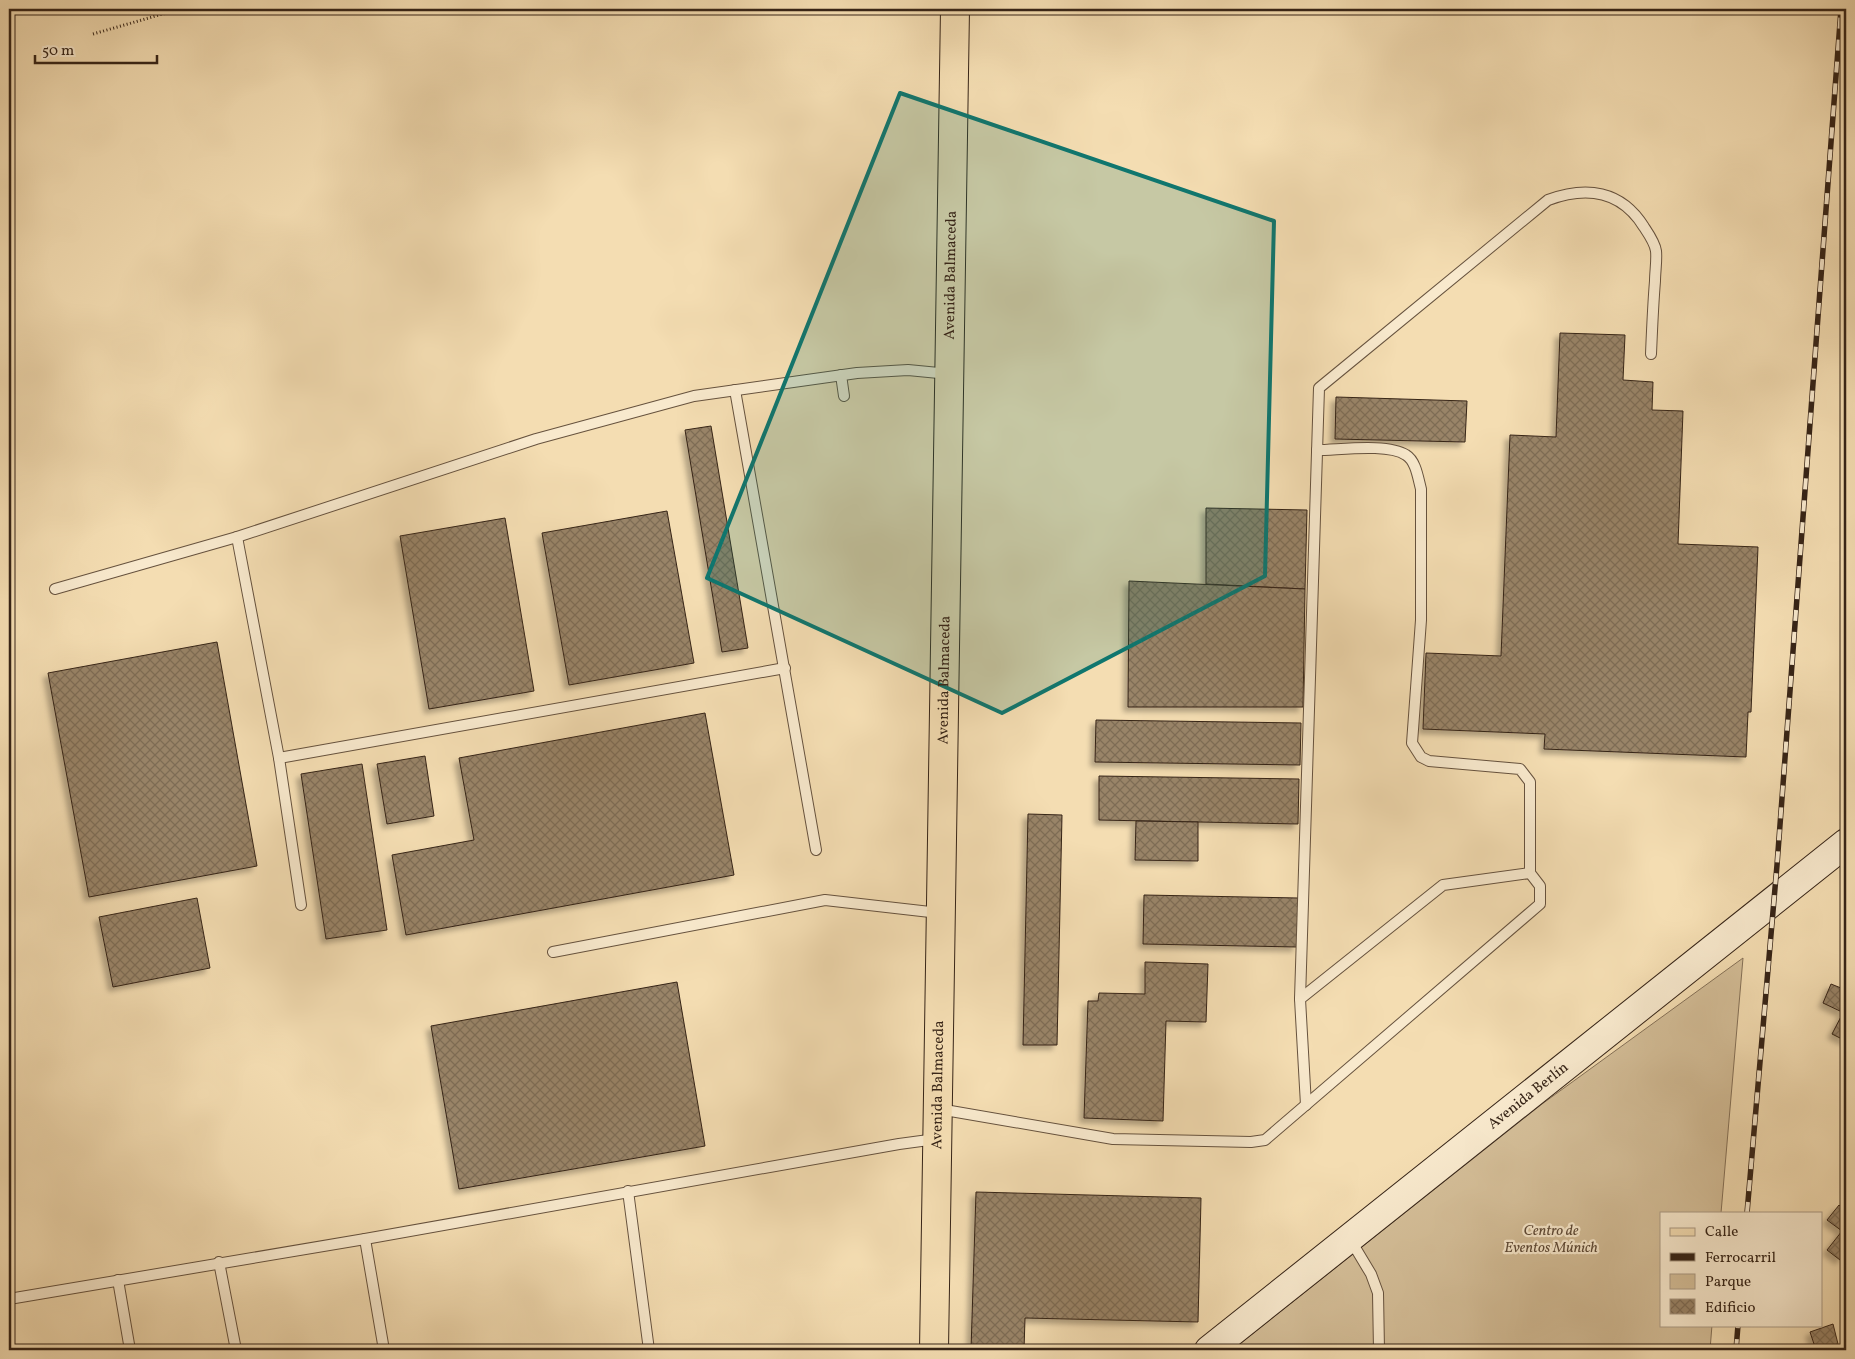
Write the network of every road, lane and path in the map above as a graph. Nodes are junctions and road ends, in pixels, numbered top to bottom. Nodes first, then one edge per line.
1 (180, 9) edge
2 (955, 9) edge
3 (93, 34) dead end
4 (1651, 354) dead end
5 (950, 374) junction
6 (841, 375) junction
7 (736, 390) junction
8 (844, 396) dead end
9 (1318, 450) junction
10 (236, 536) junction
11 (55, 589) dead end
12 (785, 668) junction
13 (279, 758) junction
14 (1846, 843) edge
15 (816, 850) dead end
16 (1530, 873) junction
17 (301, 905) dead end
18 (941, 913) junction
19 (553, 952) dead end
20 (1300, 999) junction
21 (1306, 1105) junction
22 (938, 1109) junction
23 (938, 1139) junction
24 (628, 1191) junction
25 (1350, 1238) junction
26 (365, 1240) junction
27 (219, 1262) junction
28 (118, 1280) junction
29 (9, 1299) edge
30 (130, 1350) edge
31 (236, 1350) edge
32 (384, 1350) edge
33 (649, 1350) edge
34 (934, 1350) edge
35 (1208, 1350) edge
36 (1379, 1350) edge

1 - 3 path
2 - 5 main road, Avenida Balmaceda
4 - 9 lane
5 - 6 lane
5 - 18 main road, Avenida Balmaceda
6 - 7 lane
6 - 8 lane
7 - 10 lane
7 - 12 lane
9 - 16 lane
9 - 20 lane
10 - 11 lane
10 - 13 lane
12 - 13 lane
12 - 15 lane
13 - 17 lane
14 - 25 street, Avenida Berlín
16 - 20 lane
16 - 21 lane
18 - 19 lane
18 - 22 main road, Avenida Balmaceda
20 - 21 lane
21 - 22 lane
22 - 23 main road, Avenida Balmaceda
23 - 24 lane
23 - 34 main road, Avenida Balmaceda
24 - 26 lane
24 - 33 lane
25 - 35 street, Avenida Berlín
25 - 36 lane
26 - 27 lane
26 - 32 lane
27 - 28 lane
27 - 31 lane
28 - 29 lane
28 - 30 lane

